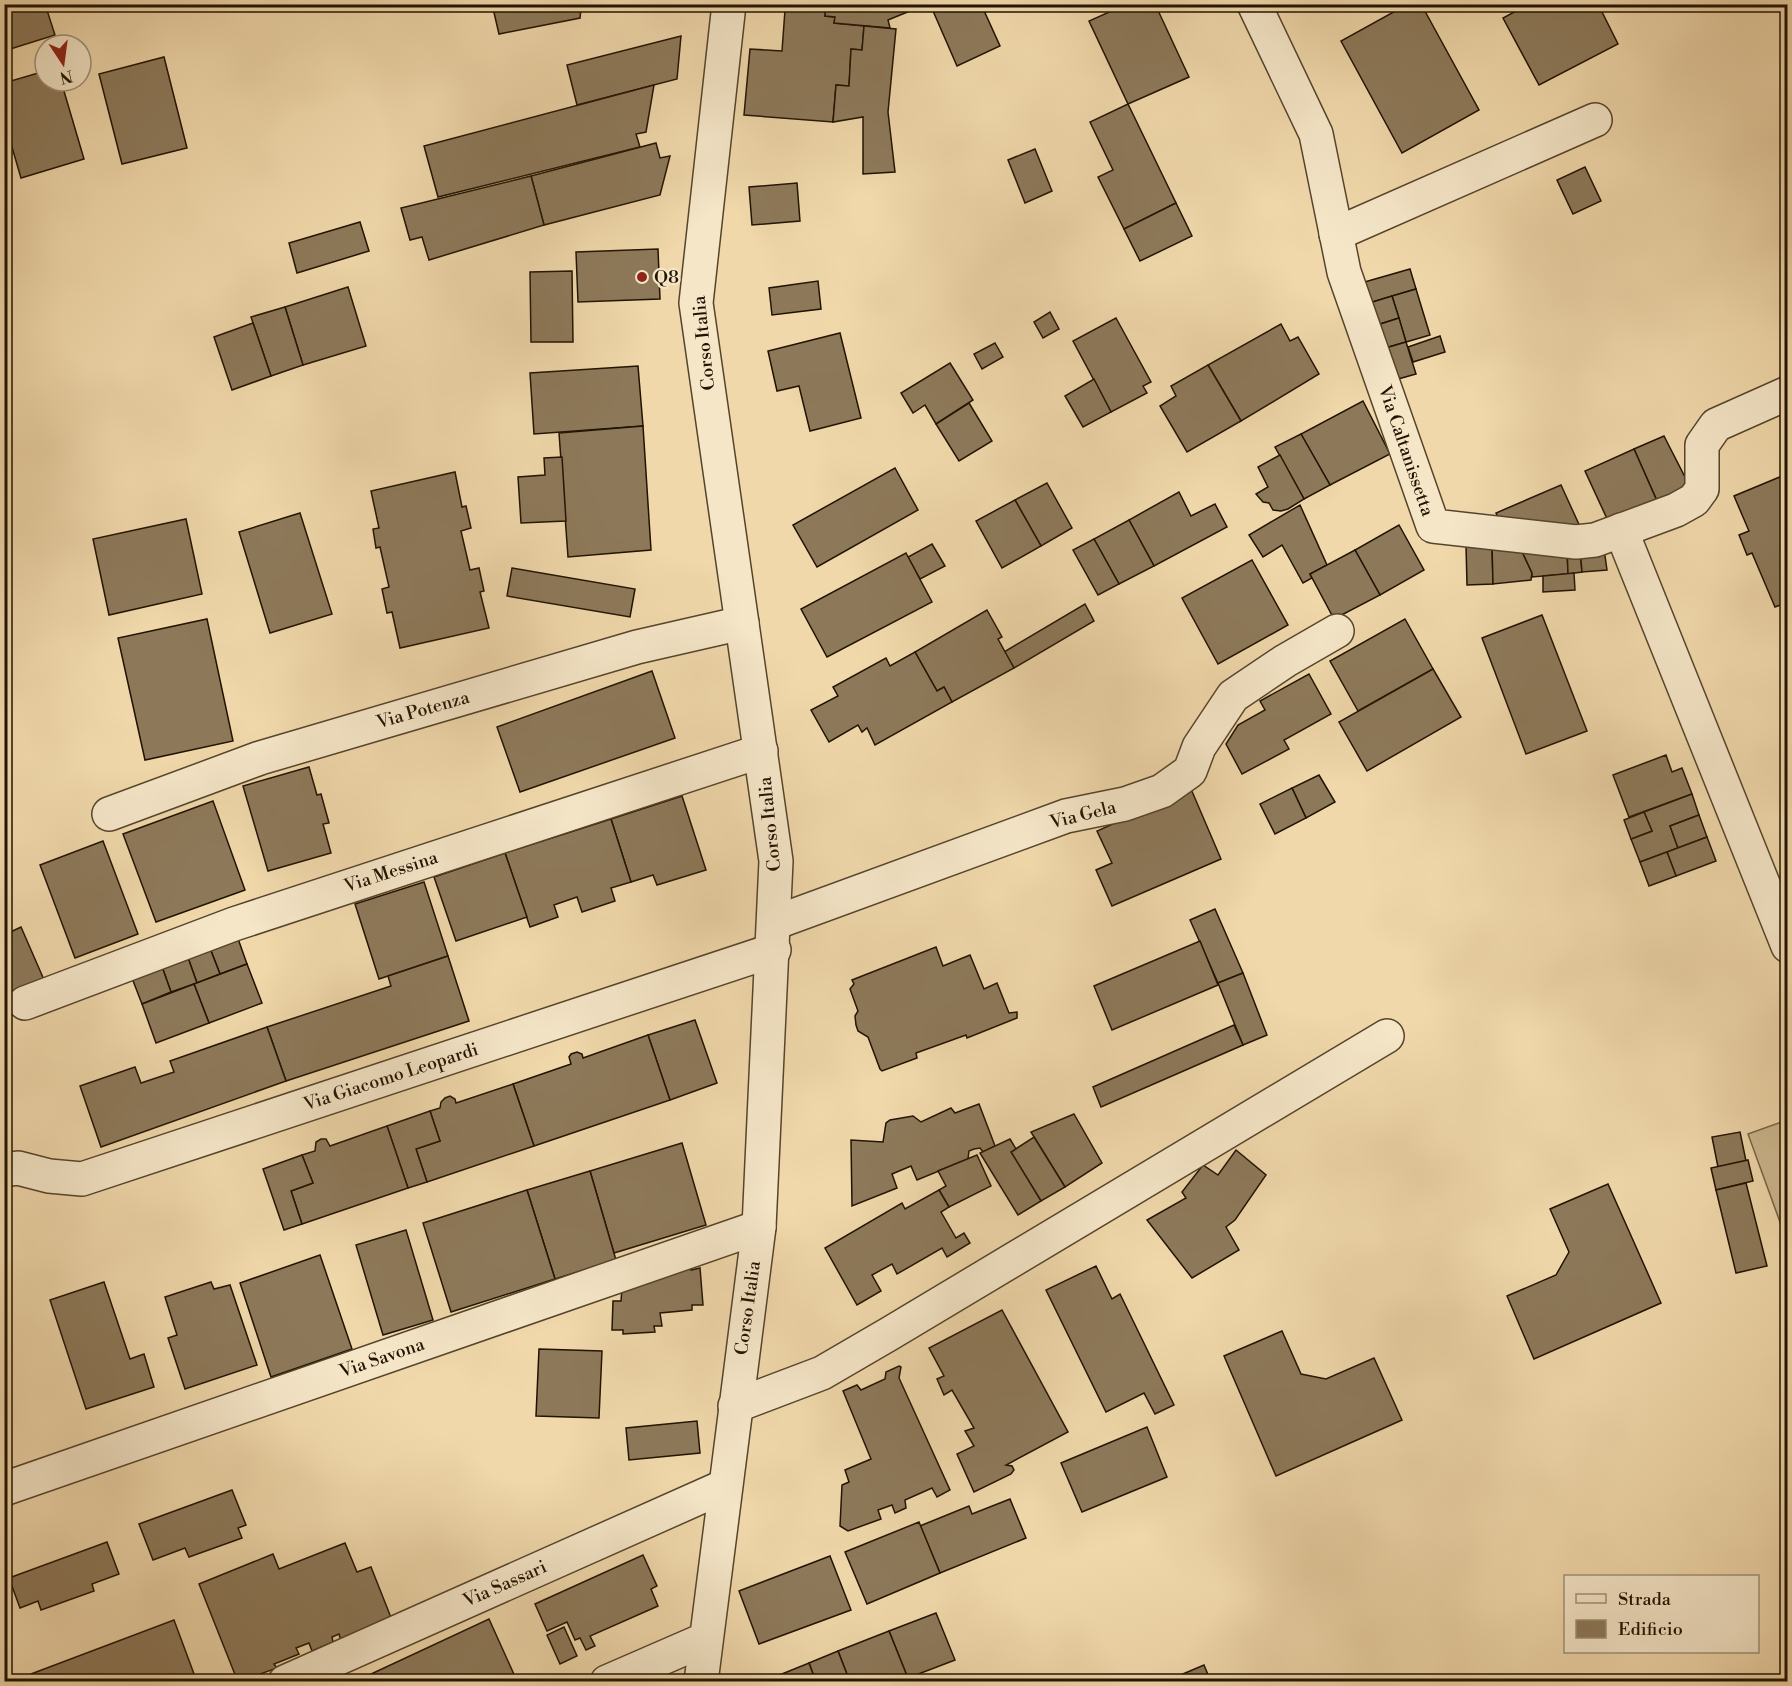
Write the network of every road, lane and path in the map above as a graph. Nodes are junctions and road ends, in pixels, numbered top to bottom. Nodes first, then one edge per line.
1 (729, 4) edge
2 (1254, 4) edge
3 (1595, 120) dead end
4 (1336, 234) junction
5 (1788, 393) edge
6 (1621, 530) junction
7 (742, 623) junction
8 (1337, 632) dead end
9 (761, 751) junction
10 (109, 814) dead end
11 (774, 936) junction
12 (1788, 946) edge
13 (26, 1003) dead end
14 (1387, 1036) dead end
15 (4, 1170) edge
16 (759, 1227) junction
17 (735, 1406) junction
18 (725, 1486) junction
19 (4, 1489) edge
20 (706, 1639) junction
21 (285, 1682) edge
22 (607, 1682) edge
23 (701, 1682) edge

1 - 7 street, Corso Italia
2 - 4 street, Via Caltanissetta
3 - 4 street
4 - 6 street, Via Caltanissetta
5 - 6 street, Via Caltanissetta
6 - 12 street
7 - 9 street, Corso Italia
7 - 10 street, Via Potenza
8 - 11 street, Via Gela
9 - 11 street, Corso Italia
9 - 13 street, Via Messina
11 - 15 street, Via Giacomo Leopardi
11 - 16 street, Corso Italia
14 - 17 street
16 - 17 street, Corso Italia
16 - 19 street, Via Savona
17 - 18 street, Corso Italia
18 - 20 street, Corso Italia
18 - 21 street, Via Sassari
20 - 22 street
20 - 23 street, Corso Italia

